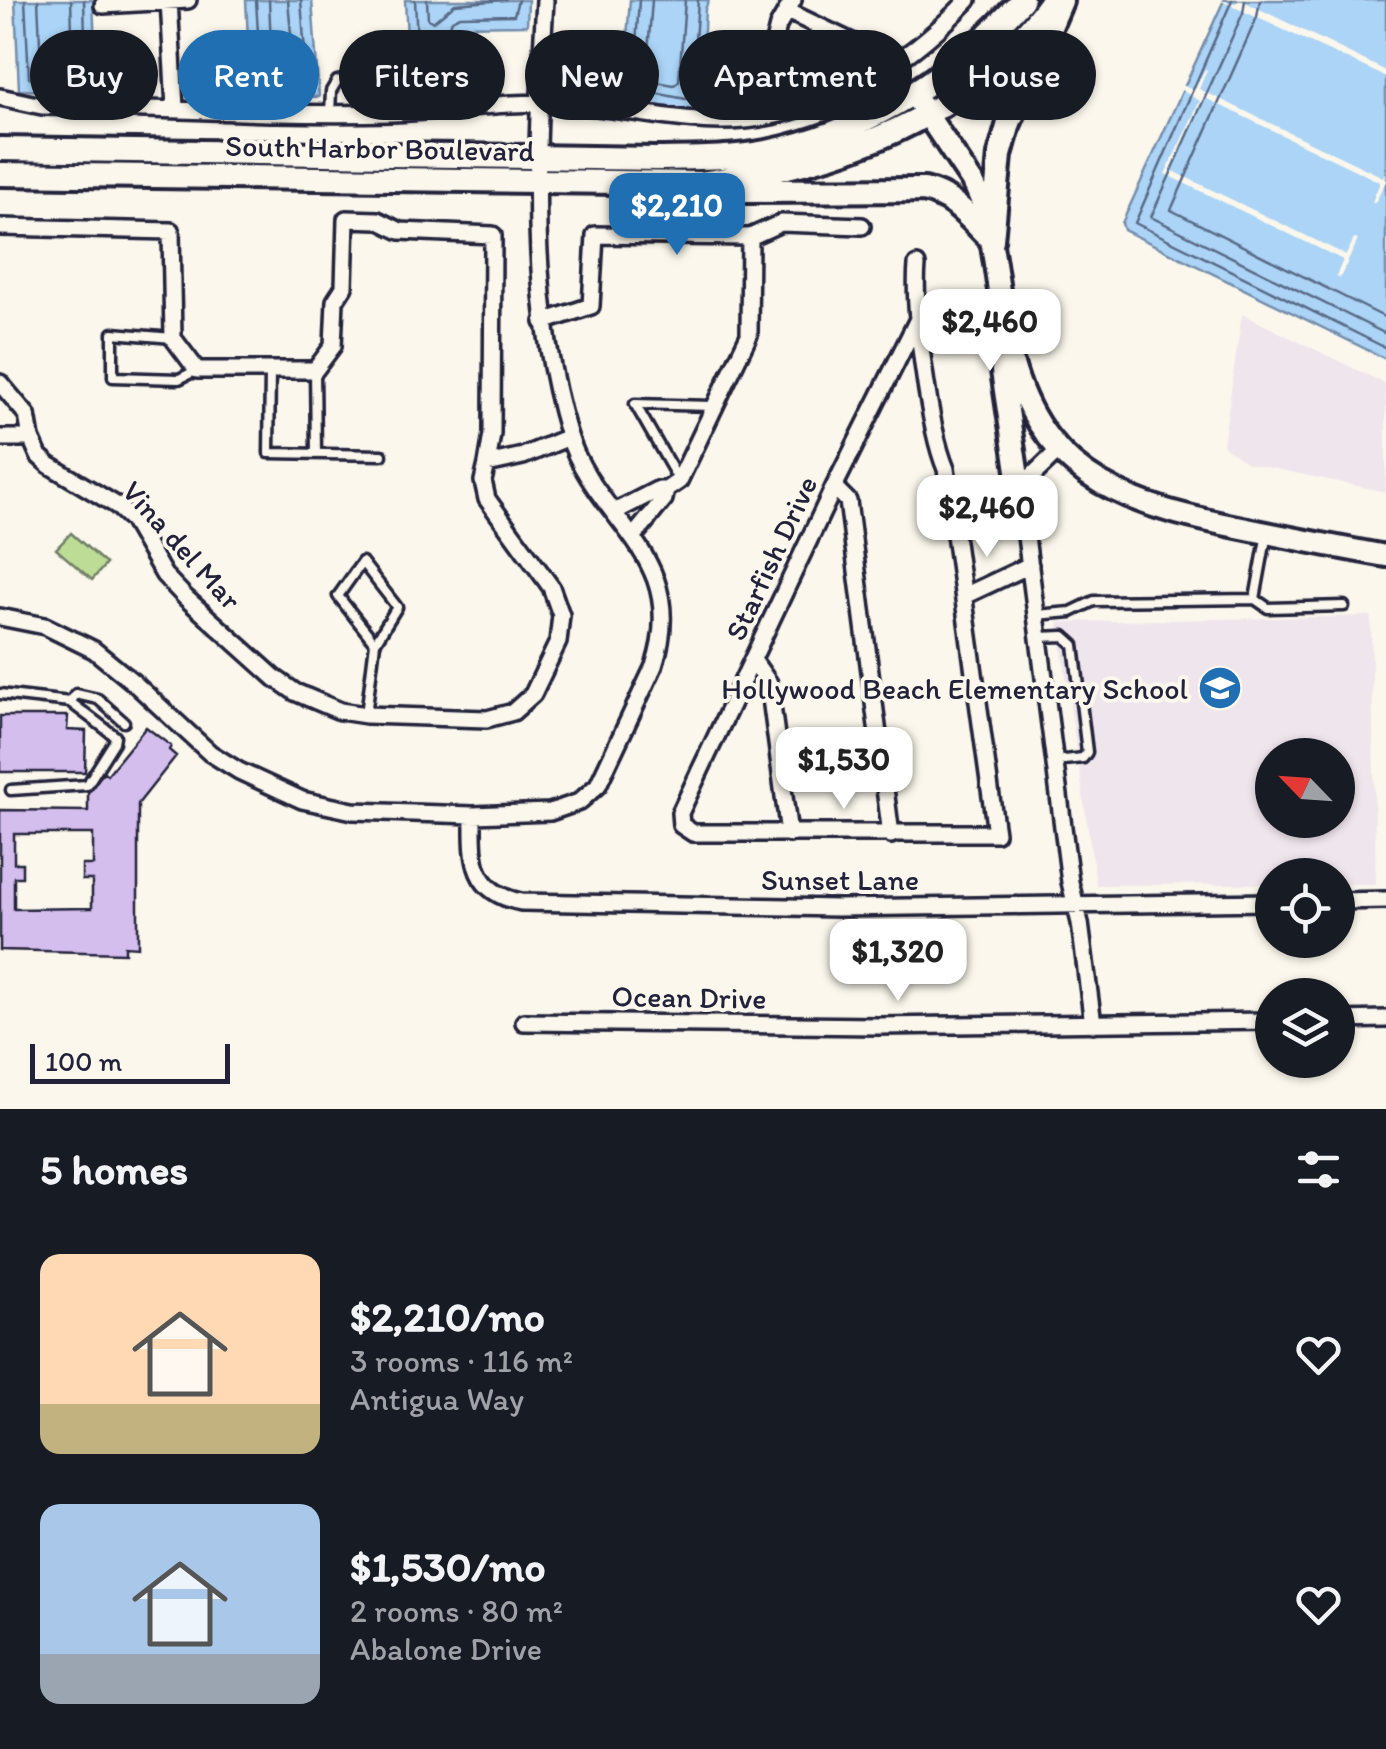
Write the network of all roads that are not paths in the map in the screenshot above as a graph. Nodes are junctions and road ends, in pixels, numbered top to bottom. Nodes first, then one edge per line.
1 (170, 0) edge
2 (188, 0) edge
3 (545, 0) edge
4 (968, 0) edge
5 (1022, 0) edge
6 (1052, 0) edge
7 (1061, 0) edge
8 (103, 5) dead end
9 (790, 5) edge
10 (544, 30) edge
11 (779, 30) edge
12 (836, 30) edge
13 (912, 53) edge
14 (339, 80) edge
15 (0, 97) edge
16 (921, 104) junction
17 (175, 108) junction
18 (330, 113) junction
19 (339, 113) edge
20 (540, 120) edge
21 (683, 120) edge
22 (723, 120) edge
23 (0, 149) edge
24 (539, 156) junction
25 (0, 174) edge
26 (539, 180) junction
27 (701, 182) junction
28 (862, 226) dead end
29 (0, 227) edge
30 (750, 236) junction
31 (992, 240) junction
32 (917, 264) dead end
33 (920, 317) junction
34 (543, 322) junction
35 (1007, 329) junction
36 (173, 338) junction
37 (196, 370) junction
38 (270, 370) junction
39 (315, 370) junction
40 (0, 384) edge
41 (716, 406) junction
42 (569, 437) junction
43 (0, 438) edge
44 (31, 438) junction
45 (1060, 450) junction
46 (316, 453) junction
47 (382, 455) dead end
48 (487, 464) junction
49 (672, 485) junction
50 (834, 486) junction
51 (1020, 498) junction
52 (652, 501) junction
53 (614, 512) junction
54 (1267, 533) junction
55 (634, 536) junction
56 (1386, 556) edge
57 (1030, 566) junction
58 (964, 596) junction
59 (1255, 598) junction
60 (1344, 606) dead end
61 (1036, 615) junction
62 (0, 617) edge
63 (1039, 637) junction
64 (376, 643) junction
65 (753, 660) junction
66 (0, 694) edge
67 (70, 702) junction
68 (366, 715) junction
69 (124, 722) dead end
70 (1055, 760) junction
71 (12, 790) dead end
72 (472, 814) junction
73 (788, 834) junction
74 (891, 835) junction
75 (1386, 900) edge
76 (1355, 901) edge
77 (1255, 902) edge
78 (1075, 906) junction
79 (1386, 1019) edge
80 (1355, 1020) edge
81 (1255, 1021) edge
82 (524, 1022) dead end
83 (1093, 1024) junction

1 - 2 street
1 - 8 street
1 - 17 street
3 - 10 street
4 - 13 street
5 - 16 main road
6 - 16 main road
7 - 31 main road
9 - 11 street
9 - 12 street
14 - 18 lane
15 - 17 street
16 - 24 main road, South Harbor Boulevard
16 - 27 main road, South Harbor Boulevard
16 - 31 street
17 - 18 street
18 - 19 street
20 - 24 street
21 - 22 street
23 - 24 main road, South Harbor Boulevard
24 - 26 street
25 - 26 main road, South Harbor Boulevard
26 - 27 main road, South Harbor Boulevard
26 - 34 street
27 - 31 main road
28 - 30 street
29 - 36 street
30 - 34 street
30 - 41 street
31 - 35 street
32 - 33 street
33 - 50 street, Starfish Drive
33 - 58 street
34 - 42 street
35 - 45 street
35 - 51 street
36 - 37 street
36 - 37 lane
37 - 38 street
38 - 39 street
38 - 46 lane
39 - 46 lane
39 - 48 street, Vina del Mar
40 - 44 street, Vina del Mar
41 - 49 street
41 - 49 lane
42 - 48 street
42 - 53 street
43 - 44 street
44 - 68 street, Vina del Mar
45 - 51 street
45 - 54 street
46 - 47 lane
48 - 68 street, Vina del Mar
49 - 52 street
50 - 65 street, Starfish Drive
50 - 74 street
51 - 57 street
52 - 53 street
52 - 55 street
53 - 55 street
54 - 56 street
54 - 59 lane
55 - 72 street
57 - 58 street
57 - 61 street
58 - 74 street
59 - 60 lane
59 - 61 lane
61 - 63 street
62 - 72 street
63 - 70 street
63 - 70 lane
64 - 64 lane
64 - 68 lane
65 - 73 street
65 - 73 street, Starfish Drive
66 - 67 lane
67 - 69 lane
67 - 71 lane
70 - 78 street
72 - 78 street, Sunset Lane
73 - 74 street
75 - 76 street
77 - 78 street, Sunset Lane
78 - 83 street
79 - 80 street
81 - 83 street, Ocean Drive
82 - 83 street, Ocean Drive

